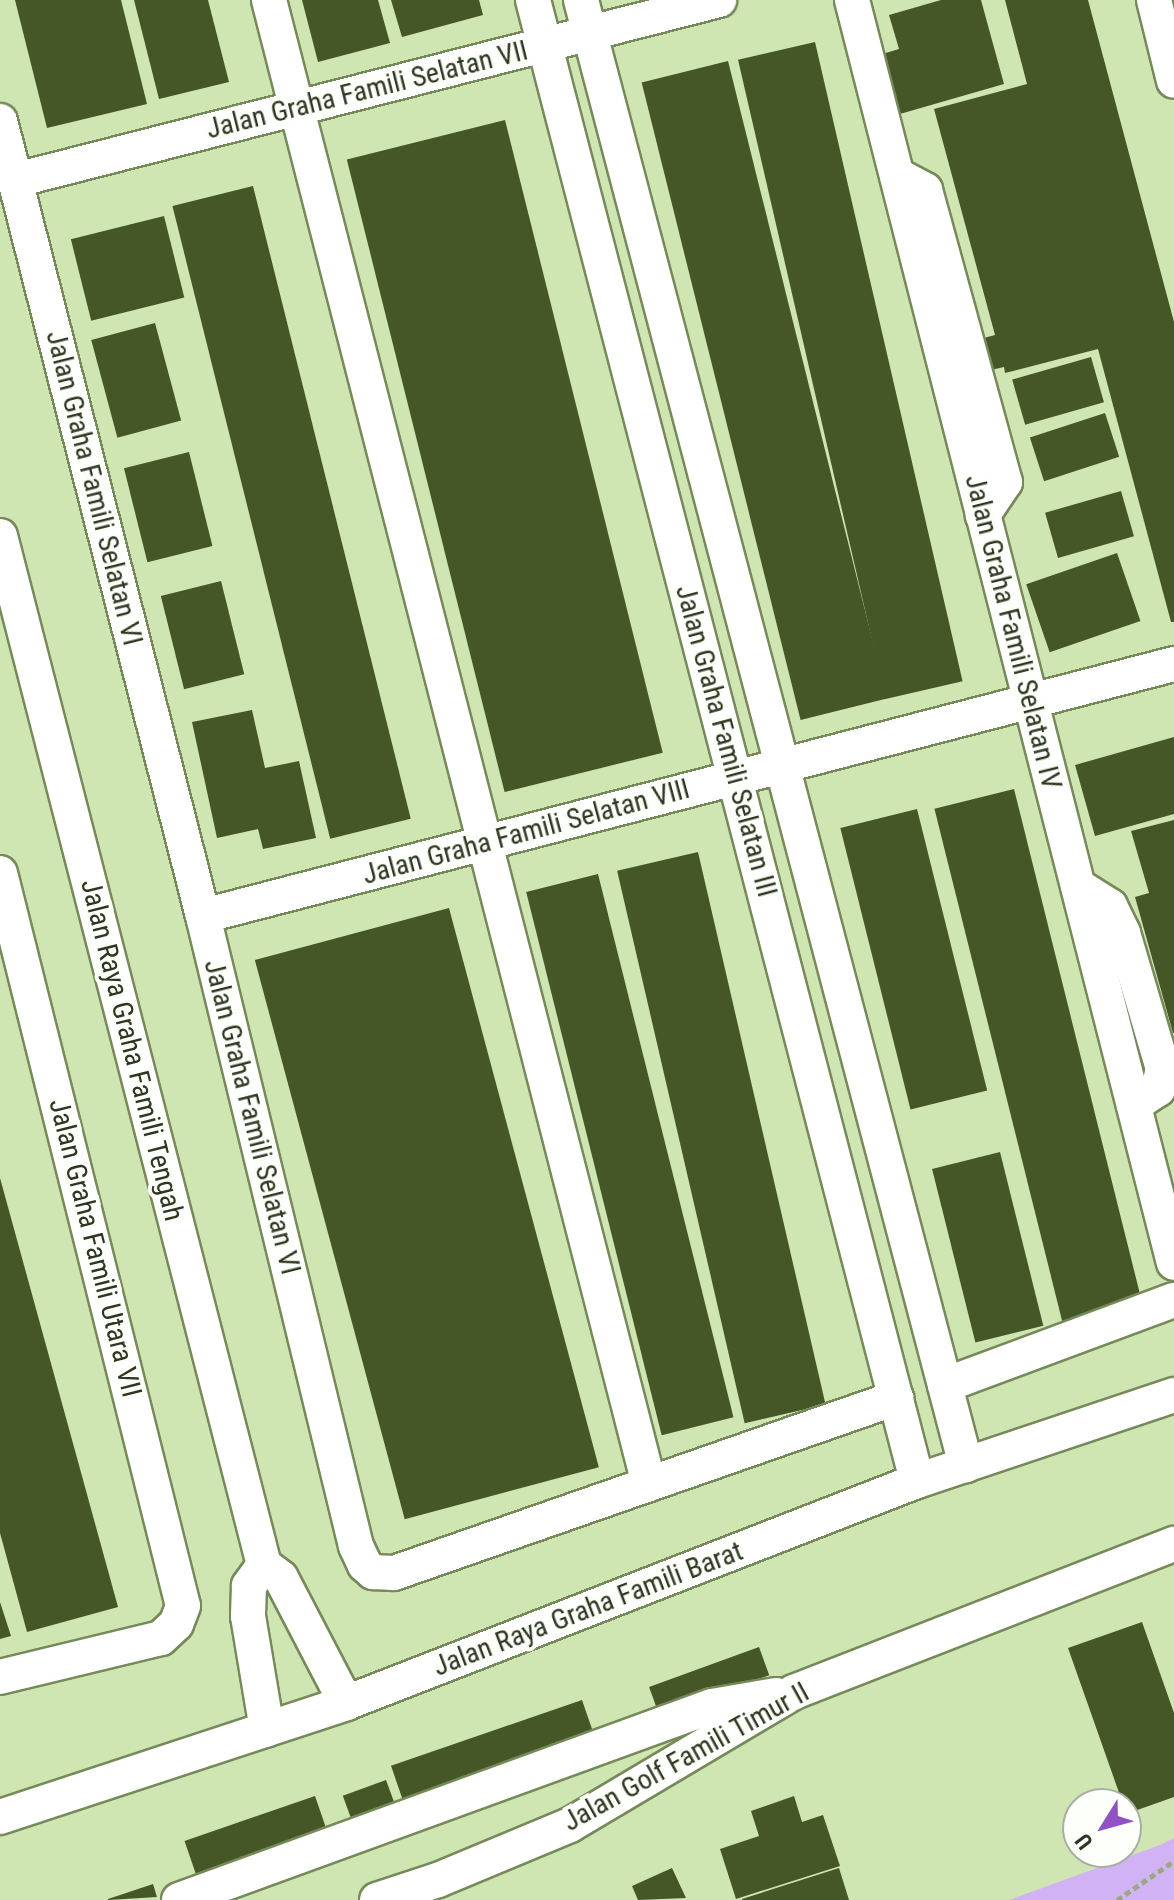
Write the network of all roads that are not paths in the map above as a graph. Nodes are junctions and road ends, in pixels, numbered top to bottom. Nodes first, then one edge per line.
1 (269, 0) edge
2 (533, 0) edge
3 (581, 0) edge
4 (719, 0) edge
5 (852, 0) edge
6 (1154, 0) edge
7 (590, 33) junction
8 (545, 44) junction
9 (1174, 81) edge
10 (297, 108) junction
11 (0, 121) edge
12 (16, 180) junction
13 (0, 536) edge
14 (1174, 664) edge
15 (1031, 701) junction
16 (782, 765) junction
17 (735, 777) junction
18 (485, 842) junction
19 (0, 873) edge
20 (203, 916) junction
21 (12, 967) edge
22 (1174, 1263) edge
23 (1174, 1300) edge
24 (945, 1385) junction
25 (1174, 1395) edge
26 (896, 1398) junction
27 (966, 1465) junction
28 (917, 1481) junction
29 (649, 1484) junction
30 (1174, 1544) edge
31 (264, 1565) junction
32 (0, 1677) edge
33 (794, 1692) junction
34 (346, 1703) junction
35 (267, 1729) junction
36 (0, 1817) edge
37 (179, 1900) edge
38 (377, 1900) edge

1 - 10 street
2 - 8 street, Jalan Graha Famili Selatan III
3 - 7 street, Jalan Graha Famili Selatan III
4 - 7 street, Jalan Graha Famili Selatan VII
5 - 15 street, Jalan Graha Famili Selatan IV
6 - 9 street
7 - 8 street, Jalan Graha Famili Selatan VII
7 - 16 street, Jalan Graha Famili Selatan III
8 - 10 street, Jalan Graha Famili Selatan VII
8 - 17 street, Jalan Graha Famili Selatan III
10 - 12 street, Jalan Graha Famili Selatan VII
10 - 18 street
11 - 12 street, Jalan Graha Famili Selatan VI
12 - 20 street, Jalan Graha Famili Selatan VI
13 - 31 street, Jalan Raya Graha Famili Tengah
14 - 15 street, Jalan Graha Famili Selatan VIII
15 - 16 street, Jalan Graha Famili Selatan VIII
15 - 22 street, Jalan Graha Famili Selatan IV
16 - 17 street, Jalan Graha Famili Selatan VIII
16 - 24 street, Jalan Graha Famili Selatan III
17 - 18 street, Jalan Graha Famili Selatan VIII
17 - 26 street, Jalan Graha Famili Selatan III
18 - 20 street, Jalan Graha Famili Selatan VIII
18 - 29 street
19 - 21 street, Jalan Graha Famili Utara VII
20 - 29 street, Jalan Graha Famili Selatan VI
21 - 32 street, Jalan Graha Famili Utara VII
23 - 24 street
24 - 27 street, Jalan Graha Famili Selatan III
25 - 27 street, Jalan Raya Graha Famili Barat
26 - 28 street, Jalan Graha Famili Selatan III
26 - 29 street, Jalan Graha Famili Selatan VI
27 - 28 street, Jalan Raya Graha Famili Barat
28 - 34 street, Jalan Raya Graha Famili Barat
30 - 33 street, Jalan Golf Famili Timur II
31 - 34 street, Jalan Raya Graha Famili Tengah
31 - 35 street
33 - 37 street
33 - 38 street, Jalan Golf Famili Timur II
34 - 35 street, Jalan Raya Graha Famili Barat
35 - 36 street, Jalan Raya Graha Famili Barat

